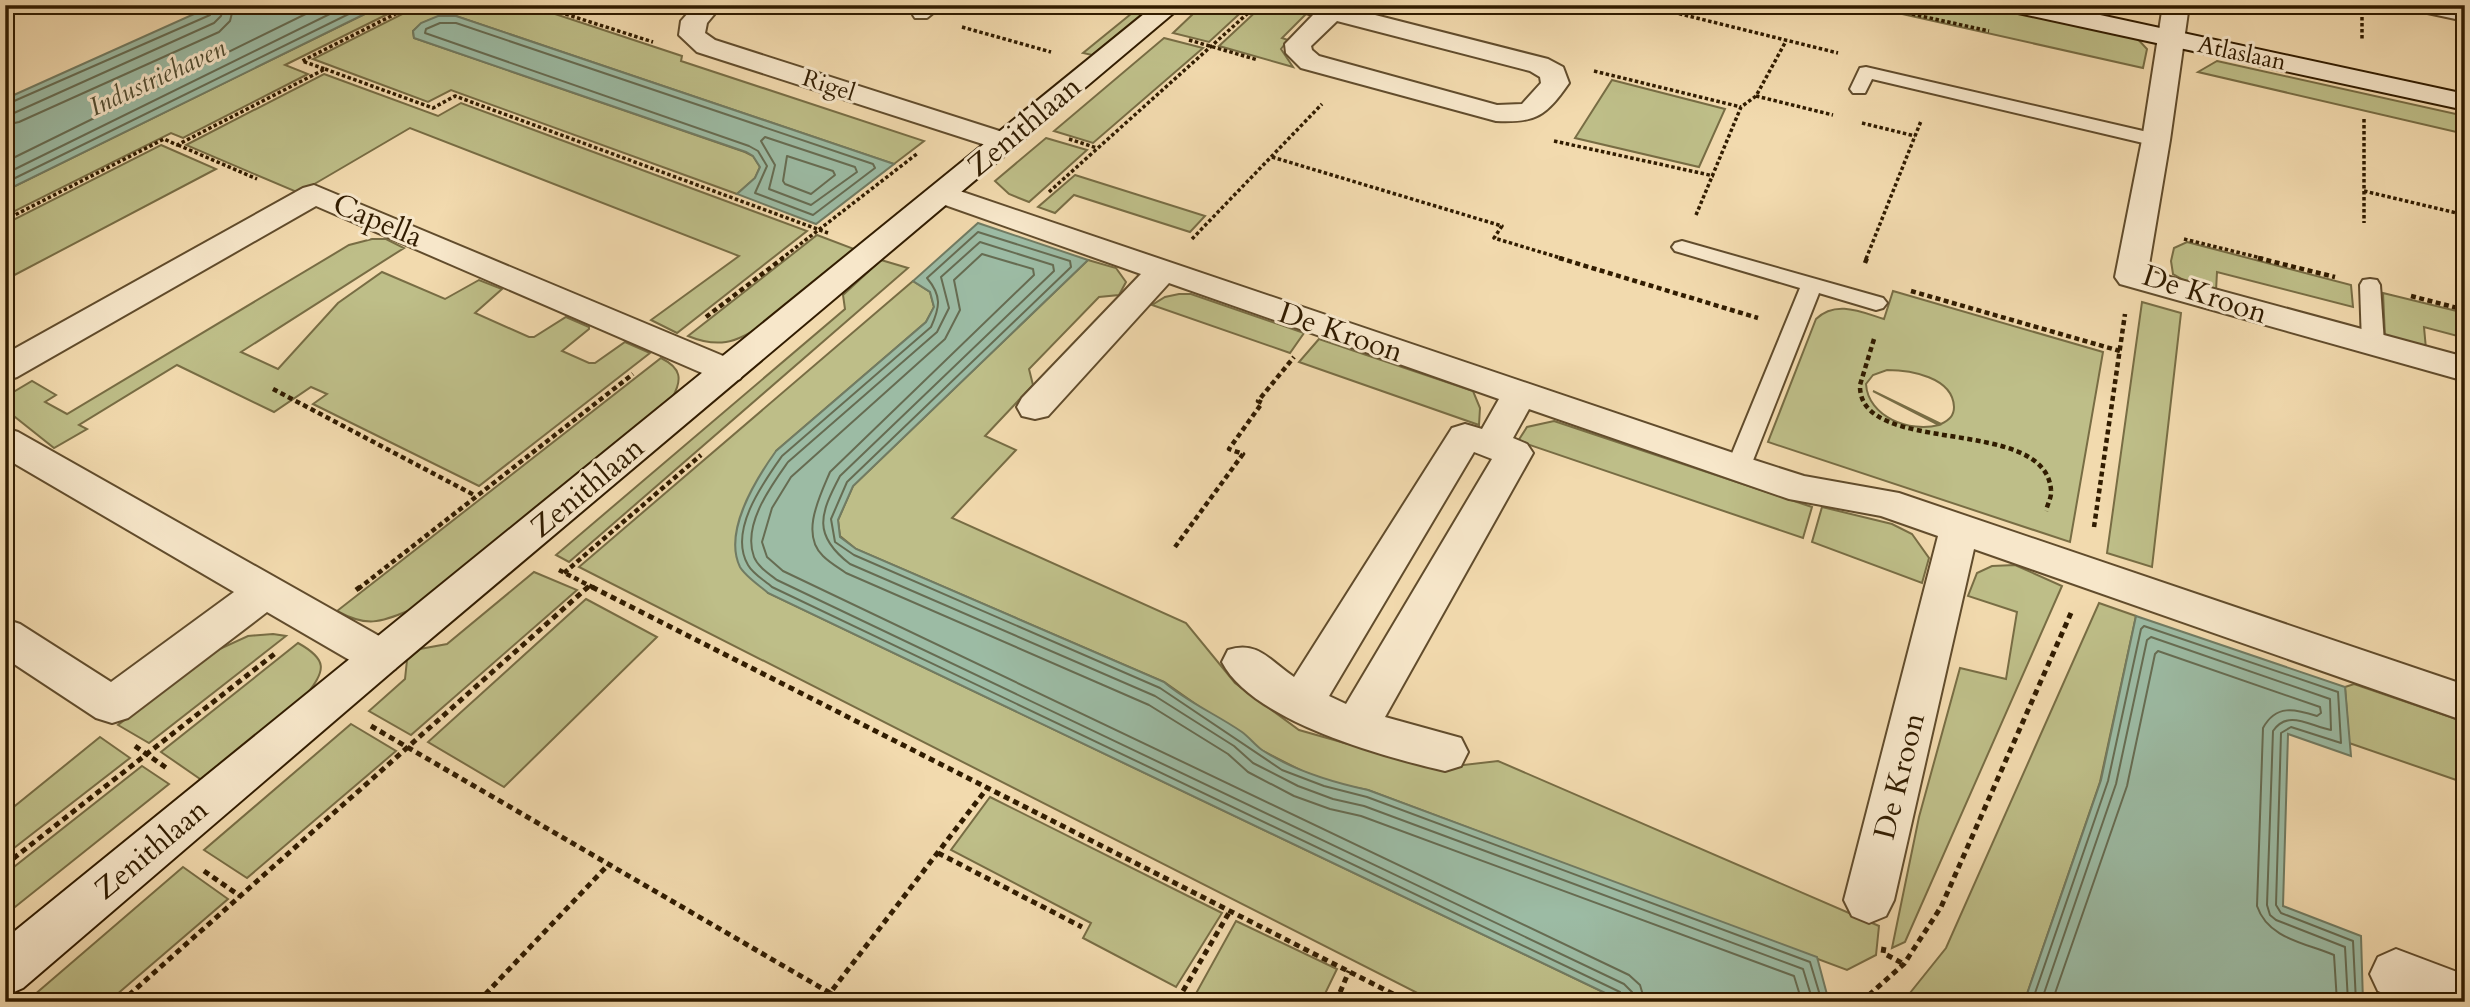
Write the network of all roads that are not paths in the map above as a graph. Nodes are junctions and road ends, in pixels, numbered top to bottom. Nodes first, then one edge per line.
1 (710, 5) edge
2 (2018, 5) edge
3 (2176, 5) edge
4 (2423, 5) edge
5 (1318, 8) edge
6 (1158, 16) edge
7 (2465, 16) edge
8 (2171, 38) junction
9 (1858, 89) dead end
10 (2465, 102) edge
11 (2156, 140) junction
12 (1005, 142) junction
13 (942, 194) junction
14 (1682, 247) road end
15 (1163, 270) junction
16 (1812, 285) junction
17 (2370, 285) road end
18 (1876, 303) road end
19 (2373, 343) junction
20 (5, 369) edge
21 (2465, 369) edge
22 (728, 371) junction
23 (1520, 393) junction
24 (1035, 407) dead end
25 (5, 441) edge
26 (1491, 444) junction
27 (1738, 468) junction
28 (1959, 530) junction
29 (265, 591) junction
30 (5, 636) edge
31 (380, 657) junction
32 (1243, 662) dead end
33 (1302, 702) junction
34 (2465, 703) edge
35 (1356, 727) junction
36 (1444, 752) dead end
37 (1869, 900) dead end
38 (5, 971) edge
39 (2396, 974) dead end
40 (2465, 1002) edge

1 - 12 street, Rigel
2 - 8 street, Atlaslaan
3 - 8 street, De Kroon
4 - 7 lane
5 - 5 street
6 - 12 street, Zenithlaan
8 - 10 street, Atlaslaan
8 - 11 street, De Kroon
9 - 11 lane
11 - 19 street, De Kroon
12 - 13 street, Zenithlaan
13 - 15 street, De Kroon
13 - 22 street, Zenithlaan
14 - 16 lane
15 - 23 street, De Kroon
15 - 24 street
16 - 18 lane
16 - 27 lane
17 - 19 lane
19 - 21 street, De Kroon
20 - 22 street, Capella
22 - 31 street, Zenithlaan
23 - 26 street
23 - 27 street, De Kroon
25 - 29 street
26 - 33 street
26 - 35 street
27 - 28 street, De Kroon
28 - 34 street, De Kroon
28 - 37 street, De Kroon
29 - 30 street
29 - 31 street
31 - 38 street, Zenithlaan
32 - 33 street
33 - 35 street
35 - 36 street
39 - 40 street

